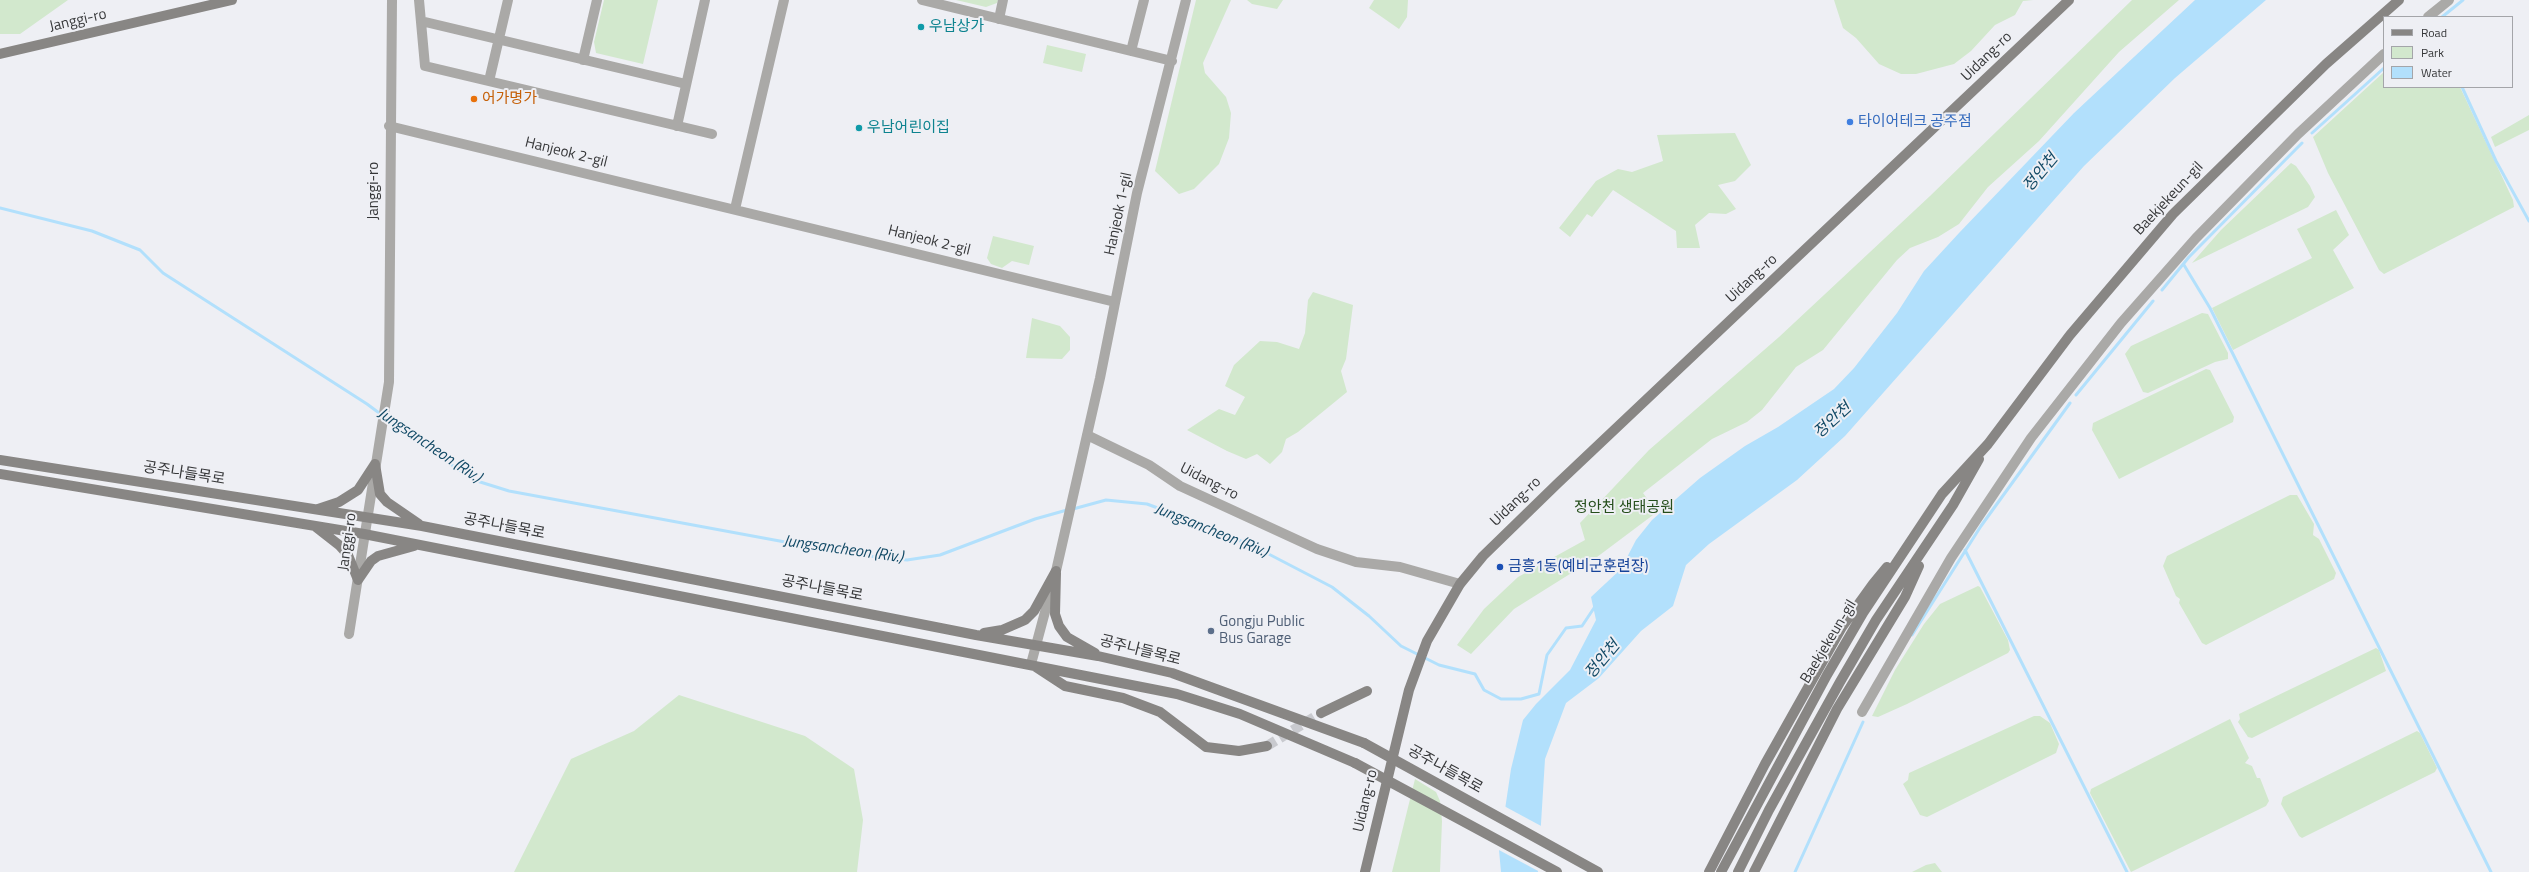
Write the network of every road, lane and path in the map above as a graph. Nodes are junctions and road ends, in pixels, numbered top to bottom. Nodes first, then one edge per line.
1 (232, 0) edge
2 (392, 0) edge
3 (419, 0) edge
4 (508, 0) edge
5 (597, 0) edge
6 (705, 0) edge
7 (784, 0) edge
8 (922, 0) edge
9 (1003, 0) edge
10 (1144, 0) edge
11 (1186, 0) edge
12 (2068, 0) edge
13 (2399, 0) edge
14 (2449, 0) edge
15 (2429, 16) edge
16 (999, 19) junction
17 (421, 21) junction
18 (499, 39) junction
19 (1131, 51) junction
20 (0, 54) edge
21 (2383, 55) edge
22 (583, 60) junction
23 (1172, 61) junction
24 (489, 81) junction
25 (686, 84) junction
26 (389, 126) junction
27 (677, 126) junction
28 (712, 134) dead end
29 (735, 209) junction
30 (1115, 302) junction
31 (1087, 435) junction
32 (1988, 444) junction
33 (0, 460) edge
34 (376, 460) junction
35 (0, 474) edge
36 (315, 510) junction
37 (366, 518) junction
38 (314, 526) junction
39 (422, 526) junction
40 (364, 534) junction
41 (1915, 536) junction
42 (1928, 544) junction
43 (419, 545) junction
44 (1056, 571) junction
45 (358, 580) junction
46 (1460, 584) junction
47 (349, 634) dead end
48 (976, 635) junction
49 (1036, 645) junction
50 (1098, 656) junction
51 (1031, 664) junction
52 (1367, 691) dead end
53 (1862, 712) dead end
54 (1321, 713) tunnel mouth
55 (1267, 746) tunnel mouth
56 (1365, 872) edge
57 (1557, 872) edge
58 (1598, 872) edge
59 (1709, 872) edge
60 (1721, 872) edge
61 (1738, 872) edge
62 (1754, 872) edge

1 - 20 main road, Janggi-ro
2 - 26 street, Janggi-ro
3 - 17 street
4 - 18 street
5 - 22 street
6 - 25 street
7 - 29 street
8 - 16 street
9 - 16 street
10 - 19 street
11 - 23 street, Hanjeok 1-gil
12 - 46 main road, Uidang-ro
13 - 32 main road, Baekjekeun-gil
14 - 15 street
16 - 19 street
17 - 18 street
17 - 24 street
18 - 22 street
18 - 24 street
19 - 23 street
21 - 53 street
22 - 25 street
23 - 30 street, Hanjeok 1-gil
24 - 27 street
25 - 27 street
26 - 29 street, Hanjeok 2-gil
26 - 34 street, Janggi-ro
27 - 28 street
29 - 30 street, Hanjeok 2-gil
30 - 31 street, Hanjeok 1-gil
31 - 44 street, Hanjeok 1-gil
31 - 46 street, Uidang-ro
32 - 41 main road, Baekjekeun-gil
32 - 42 main road, Baekjekeun-gil
33 - 36 main road, 공주나들목로
34 - 36 main road
34 - 37 street, Janggi-ro
34 - 39 main road
35 - 38 main road, 공주나들목로
36 - 37 main road, 공주나들목로
37 - 39 main road, 공주나들목로
37 - 40 street, Janggi-ro
38 - 40 main road, 공주나들목로
38 - 45 main road
39 - 48 main road, 공주나들목로
40 - 43 main road, 공주나들목로
40 - 45 street, Janggi-ro
41 - 59 main road
41 - 60 main road, Baekjekeun-gil
42 - 61 main road, Baekjekeun-gil
42 - 62 main road
43 - 45 main road
43 - 51 main road, 공주나들목로
44 - 48 main road
44 - 49 street, Hanjeok 1-gil
44 - 50 main road
45 - 47 street, Janggi-ro
46 - 56 main road, Uidang-ro
48 - 49 main road, 공주나들목로
49 - 50 main road, 공주나들목로
49 - 51 street, Hanjeok 1-gil
50 - 58 main road, 공주나들목로, bridge
51 - 55 main road
51 - 57 main road, 공주나들목로, bridge
52 - 54 main road

